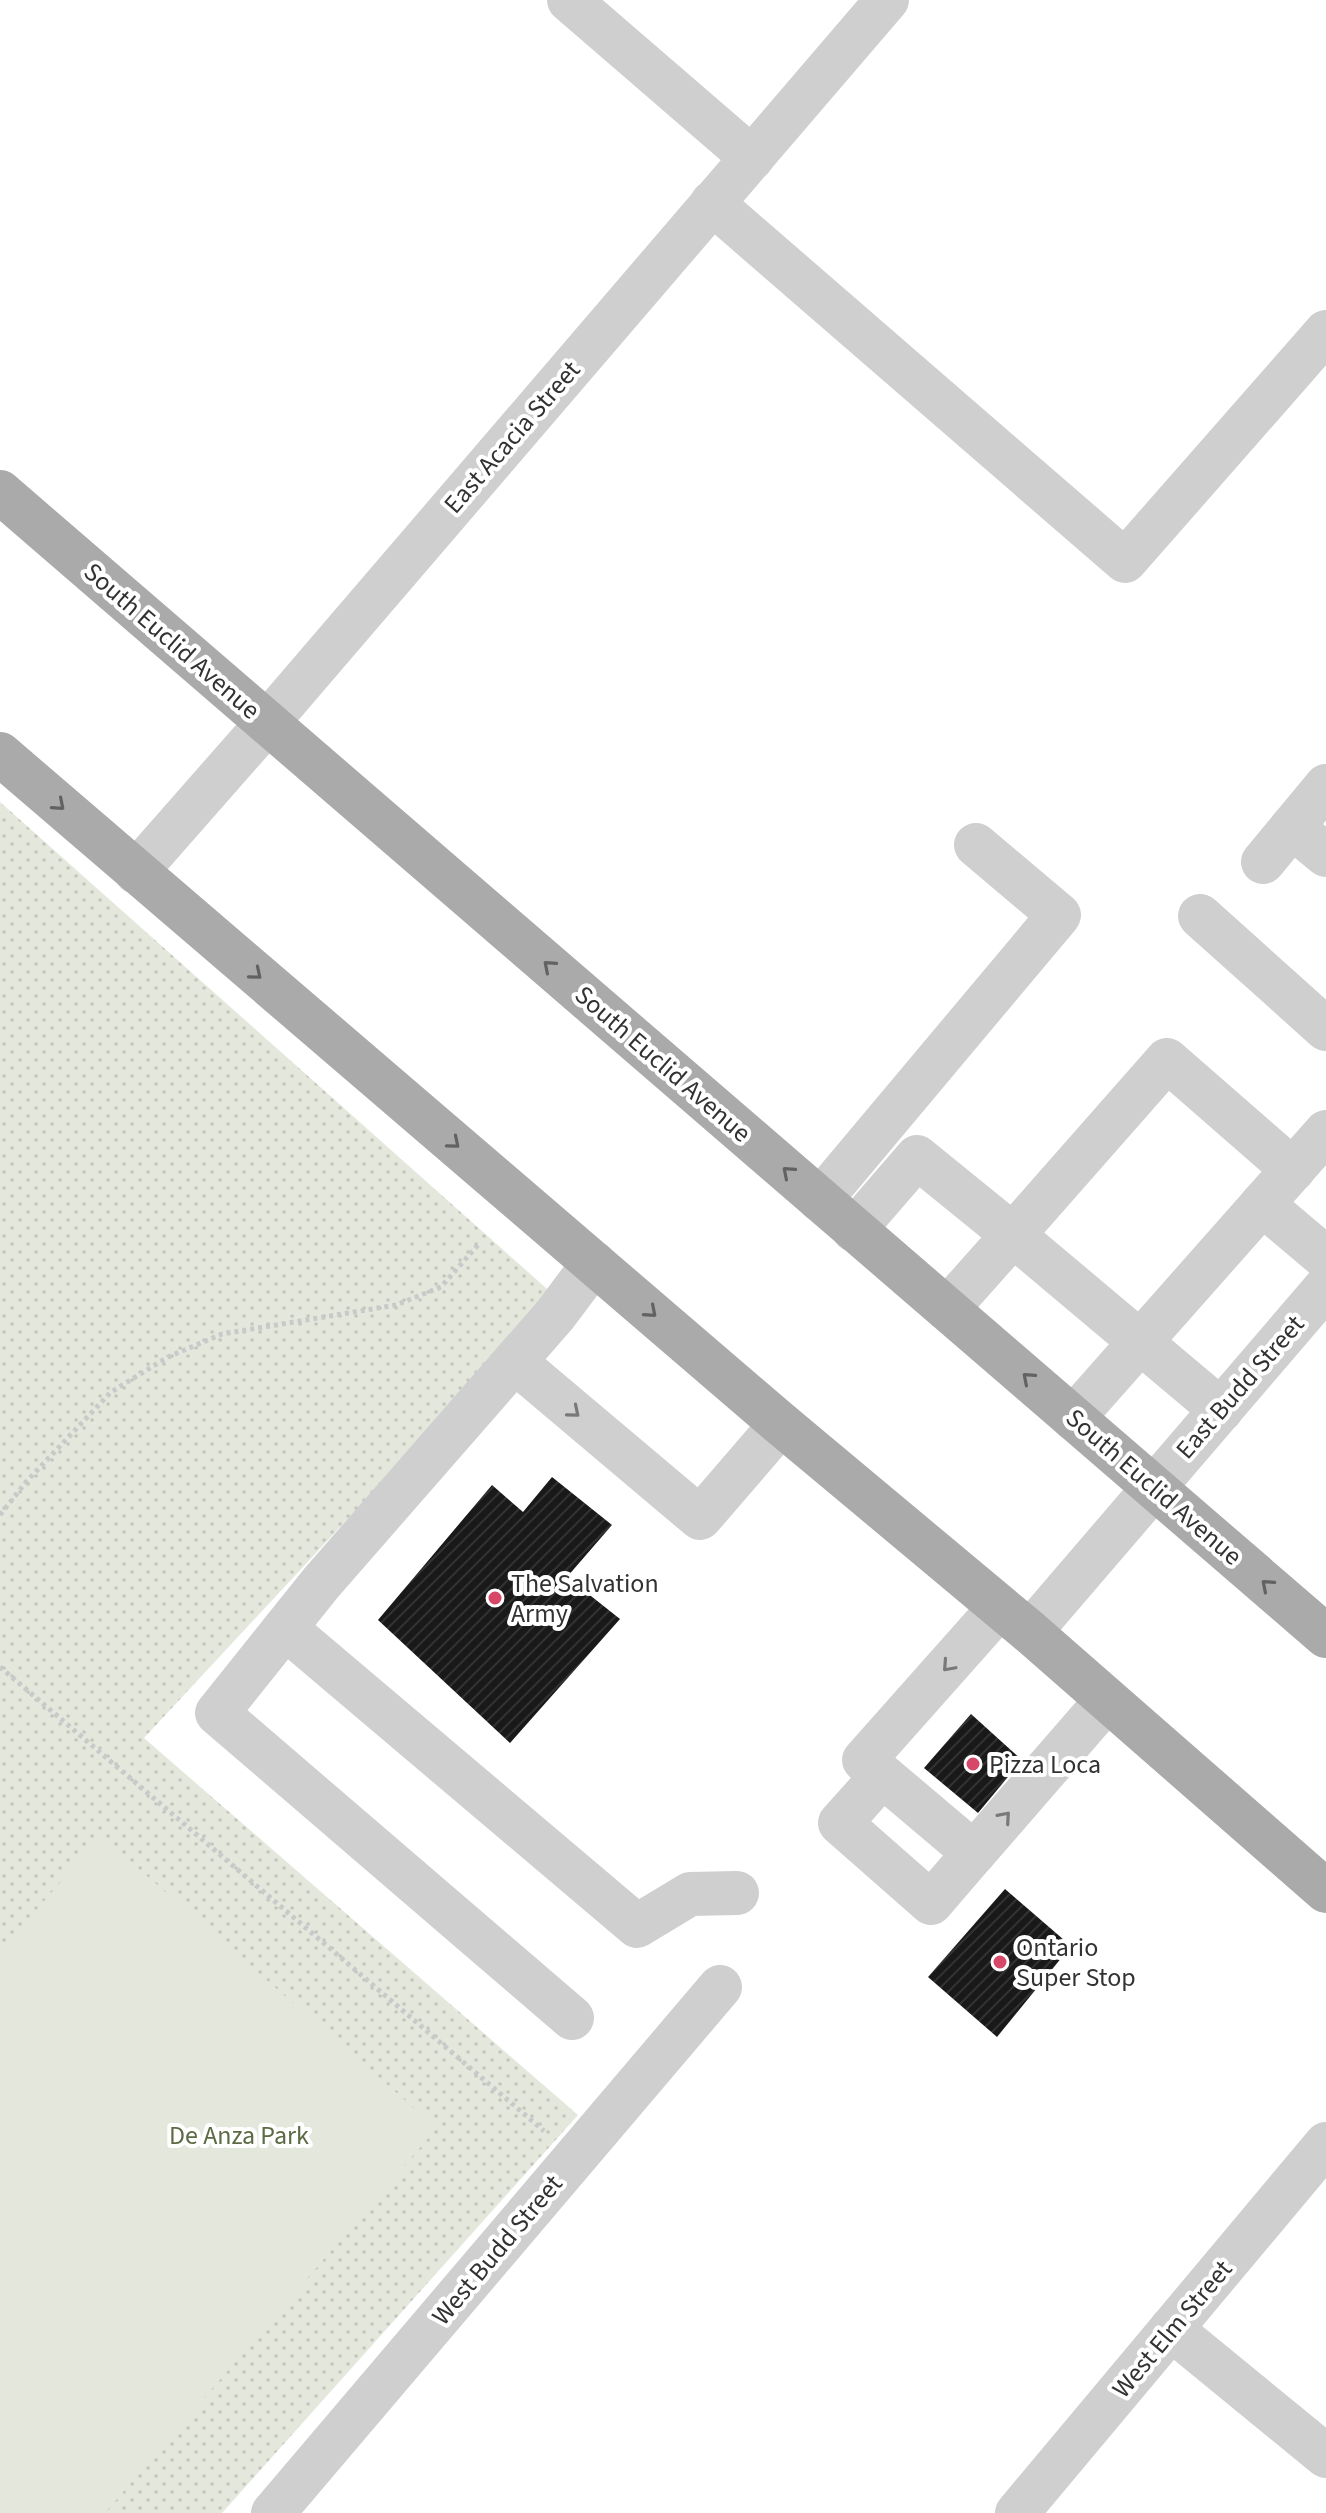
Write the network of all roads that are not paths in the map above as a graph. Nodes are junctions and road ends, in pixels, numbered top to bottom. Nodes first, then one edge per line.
1 (569, 0) edge
2 (887, 0) edge
3 (752, 158) junction
4 (712, 203) junction
5 (1326, 332) edge
6 (0, 492) edge
7 (267, 723) junction
8 (0, 754) edge
9 (1326, 786) edge
10 (1292, 827) junction
11 (976, 845) dead end
12 (1326, 855) edge
13 (1263, 862) dead end
14 (136, 872) junction
15 (1200, 916) dead end
16 (1326, 1029) edge
17 (1326, 1132) edge
18 (1293, 1170) junction
19 (820, 1200) junction
20 (1262, 1204) junction
21 (854, 1230) junction
22 (1013, 1235) junction
23 (1326, 1258) edge
24 (594, 1263) junction
25 (1326, 1287) edge
26 (947, 1309) junction
27 (1140, 1341) junction
28 (515, 1362) junction
29 (1221, 1410) junction
30 (1073, 1418) junction
31 (781, 1424) junction
32 (1154, 1487) junction
33 (1014, 1620) junction
34 (285, 1628) junction
35 (1326, 1636) edge
36 (1106, 1701) junction
37 (882, 1776) junction
38 (974, 1853) junction
39 (1326, 1891) edge
40 (737, 1893) dead end
41 (720, 1987) dead end
42 (572, 2018) dead end
43 (1326, 2144) edge
44 (1171, 2329) junction
45 (1326, 2456) edge
46 (273, 2513) edge
47 (1017, 2513) edge

1 - 3 street
2 - 3 street, East Acacia Street
3 - 4 street, East Acacia Street
4 - 5 street
4 - 7 street, East Acacia Street
6 - 7 main road, South Euclid Avenue
7 - 14 street, East Acacia Street
19 -> 7 main road, South Euclid Avenue
8 -> 14 main road
9 - 10 street
10 - 12 street
10 - 13 street
11 - 19 street
14 -> 24 main road
15 - 16 street
17 - 18 street
18 - 20 street
18 - 22 street
19 - 21 main road, South Euclid Avenue
20 - 23 street
20 - 27 street
21 - 22 street
21 - 26 main road, South Euclid Avenue
22 - 26 street
22 - 27 street
24 - 28 street
24 -> 31 main road
25 - 29 street, East Budd Street
30 -> 26 main road, South Euclid Avenue
27 - 29 street
27 - 30 street
28 -> 31 street
28 - 34 street
29 - 32 street, East Budd Street
30 - 32 main road, South Euclid Avenue
31 - 33 main road
32 - 33 street, East Budd Street
35 -> 32 main road, South Euclid Avenue
33 - 36 main road
33 -> 37 street, East Budd Street
34 - 40 street
34 - 42 street
38 -> 36 street
36 - 39 main road
37 - 38 street
37 - 38 street
41 - 46 street, West Budd Street
43 - 44 street, West Elm Street
44 - 45 street
44 - 47 street, West Elm Street

